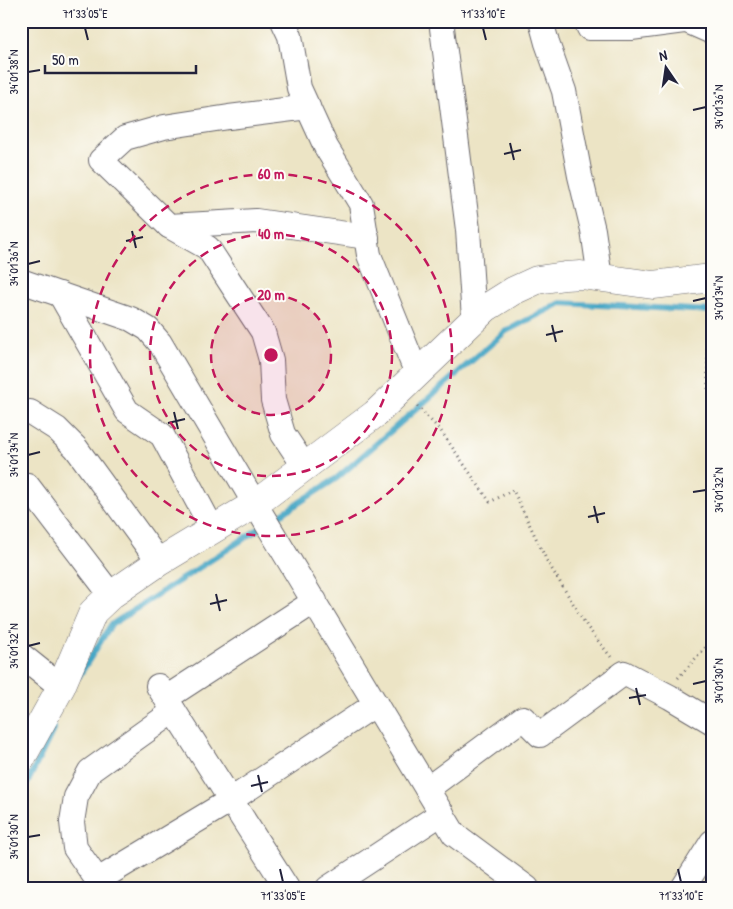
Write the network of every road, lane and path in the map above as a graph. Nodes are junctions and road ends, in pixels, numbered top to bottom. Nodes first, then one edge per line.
1 (283, 21) edge
2 (443, 21) edge
3 (541, 21) edge
4 (586, 21) edge
5 (685, 21) edge
6 (712, 32) edge
7 (308, 107) junction
8 (169, 226) junction
9 (367, 237) junction
10 (600, 278) junction
11 (712, 278) edge
12 (21, 281) edge
13 (60, 294) junction
14 (474, 319) junction
15 (712, 337) edge
16 (417, 374) junction
17 (712, 399) edge
18 (30, 412) dead end
19 (428, 417) dead end
20 (305, 467) junction
21 (27, 485) dead end
22 (257, 507) junction
23 (212, 530) junction
24 (160, 562) junction
25 (111, 595) junction
26 (315, 601) junction
27 (712, 640) edge
28 (21, 655) edge
29 (624, 673) junction
30 (61, 688) junction
31 (664, 694) junction
32 (166, 698) junction
33 (376, 704) junction
34 (711, 720) edge
35 (22, 755) edge
36 (427, 789) junction
37 (231, 800) junction
38 (442, 813) junction
39 (712, 842) edge
40 (101, 884) edge
41 (287, 888) edge
42 (328, 888) edge
43 (527, 888) edge
44 (683, 888) edge

1 - 7 street
2 - 14 street
3 - 10 street
4 - 5 street
5 - 6 street
7 - 8 street
7 - 9 street
8 - 9 street
8 - 20 street
9 - 16 street
10 - 11 street
10 - 14 street
12 - 13 street
13 - 22 street
13 - 23 street
14 - 16 street
15 - 17 path
16 - 20 street
18 - 24 street
19 - 29 path
20 - 22 street
21 - 25 street
22 - 23 street
22 - 26 street
23 - 24 street
24 - 25 street
25 - 30 street
26 - 32 street
26 - 33 street
27 - 31 path
28 - 30 street
29 - 31 street
29 - 36 street
30 - 35 street
31 - 34 street
32 - 37 street
32 - 40 street
33 - 36 street
33 - 37 street
36 - 38 street
37 - 40 street
37 - 41 street
38 - 42 street
38 - 43 street
39 - 44 street

